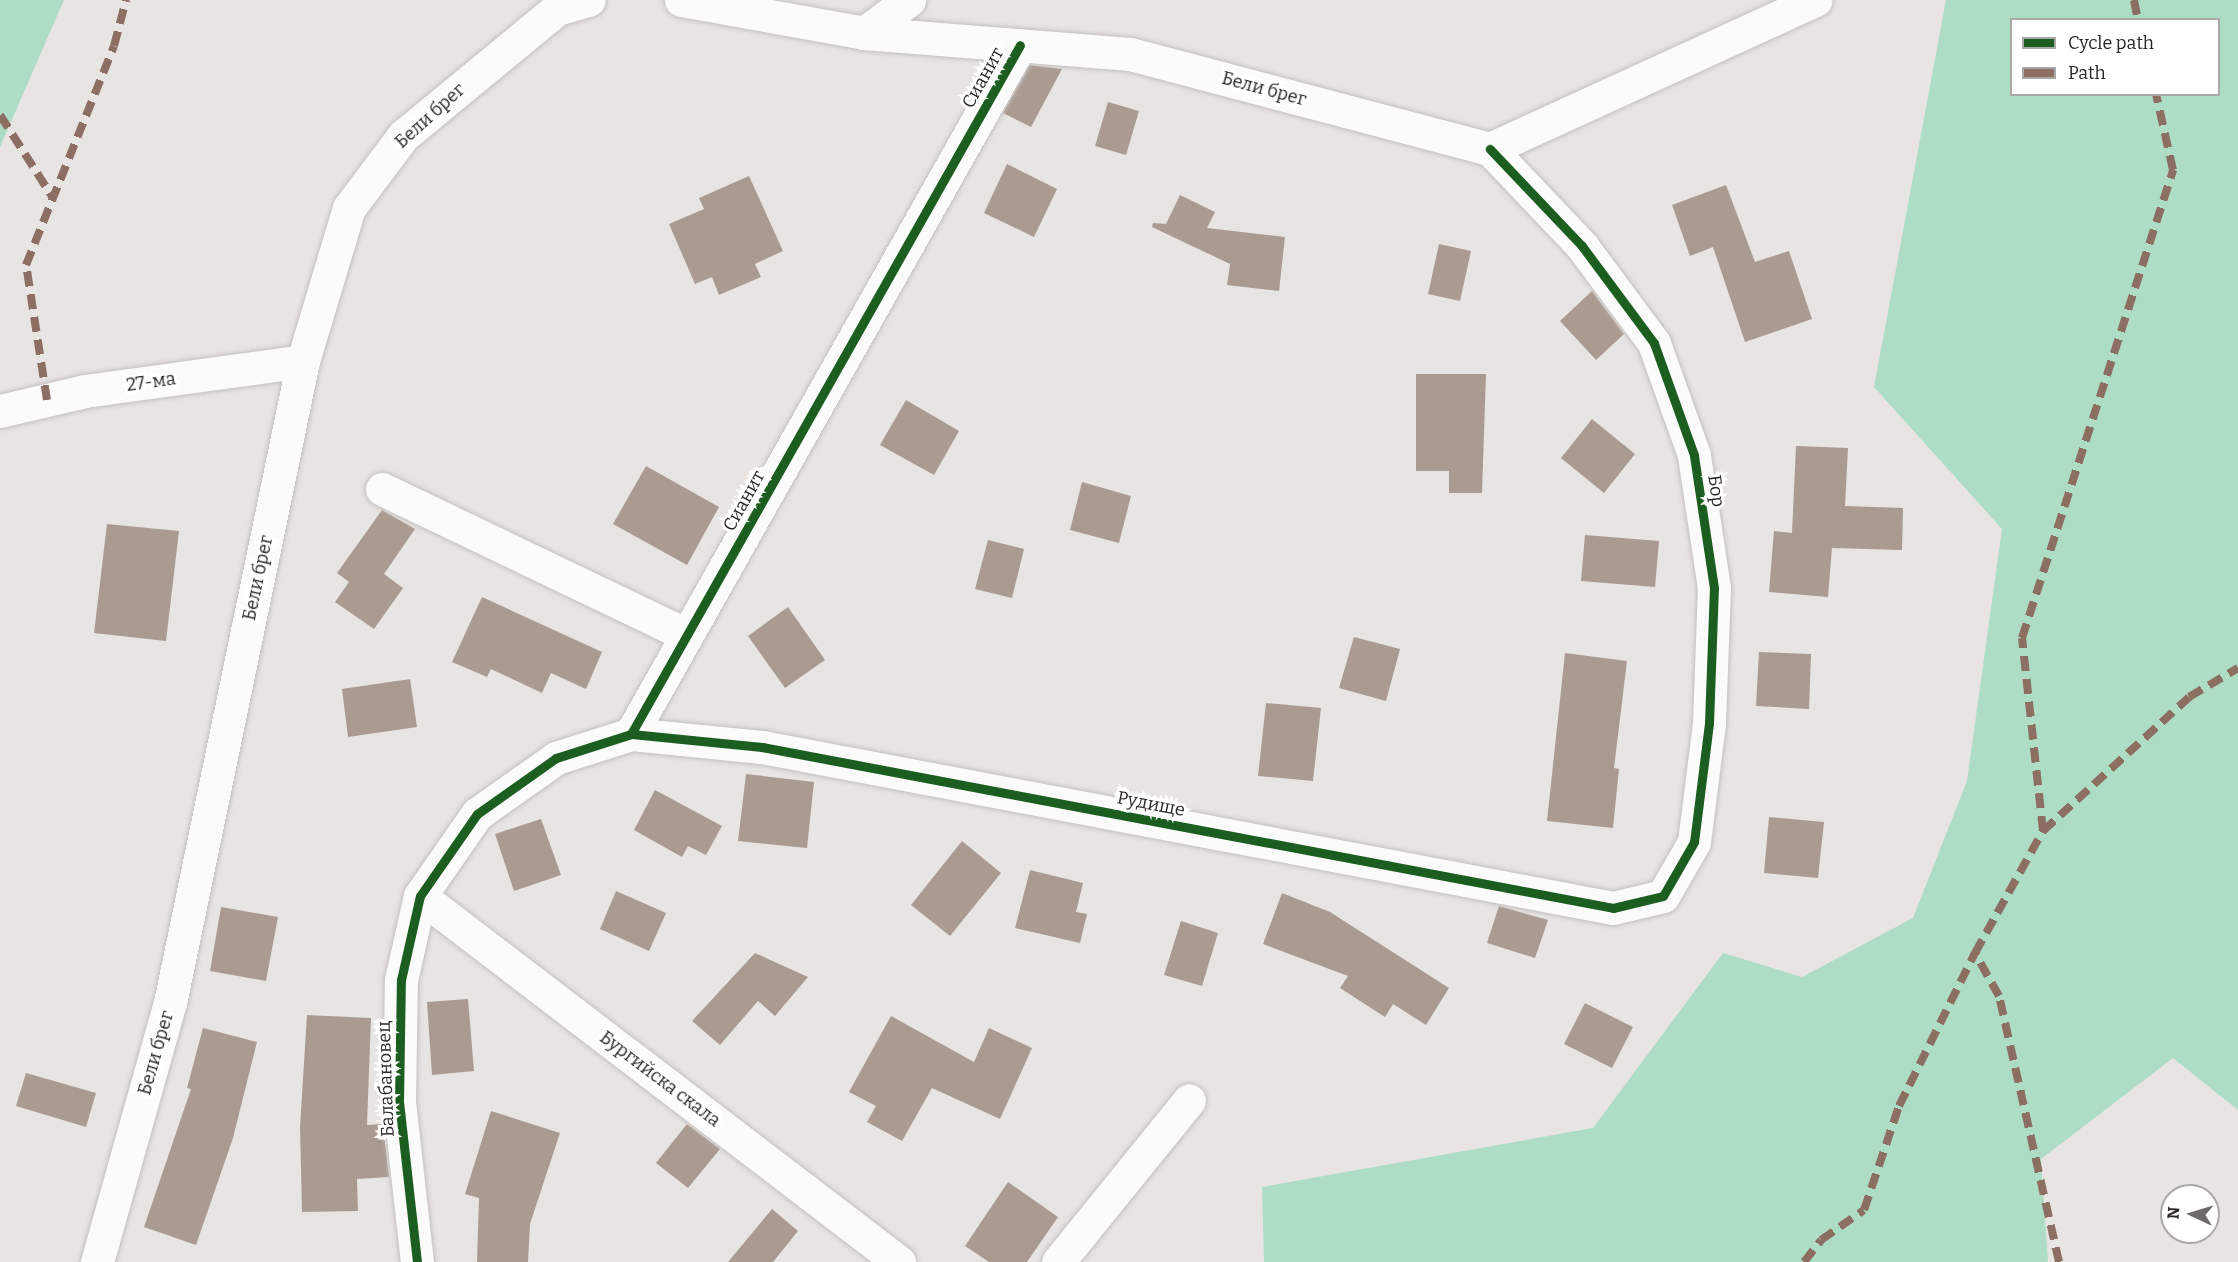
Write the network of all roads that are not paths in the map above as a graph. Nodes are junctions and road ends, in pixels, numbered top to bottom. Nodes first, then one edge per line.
1 (589, 0) edge
2 (681, 0) edge
3 (909, 0) edge
4 (1816, 0) edge
5 (864, 33) junction
6 (1020, 45) junction
7 (1490, 149) junction
8 (303, 360) junction
9 (0, 411) edge
10 (382, 489) dead end
11 (687, 635) junction
12 (630, 734) junction
13 (420, 896) junction
14 (1663, 896) joint
15 (1189, 1100) dead end
16 (97, 1262) edge
17 (417, 1262) edge
18 (899, 1262) edge
19 (1058, 1262) edge

1 - 8 street, Бели брег
2 - 5 street, Бели брег
3 - 5 street
4 - 7 street
5 - 6 street, Бели брег
6 - 7 street, Бели брег
6 - 11 street, Сианит
7 - 14 street, Бор
8 - 9 street, 27-ма
8 - 16 street, Бели брег
10 - 11 street
11 - 12 street, Сианит
12 - 13 street
12 - 14 street, Рудище
13 - 17 street, Балабановец
13 - 18 street, Бургийска скала
15 - 19 street

